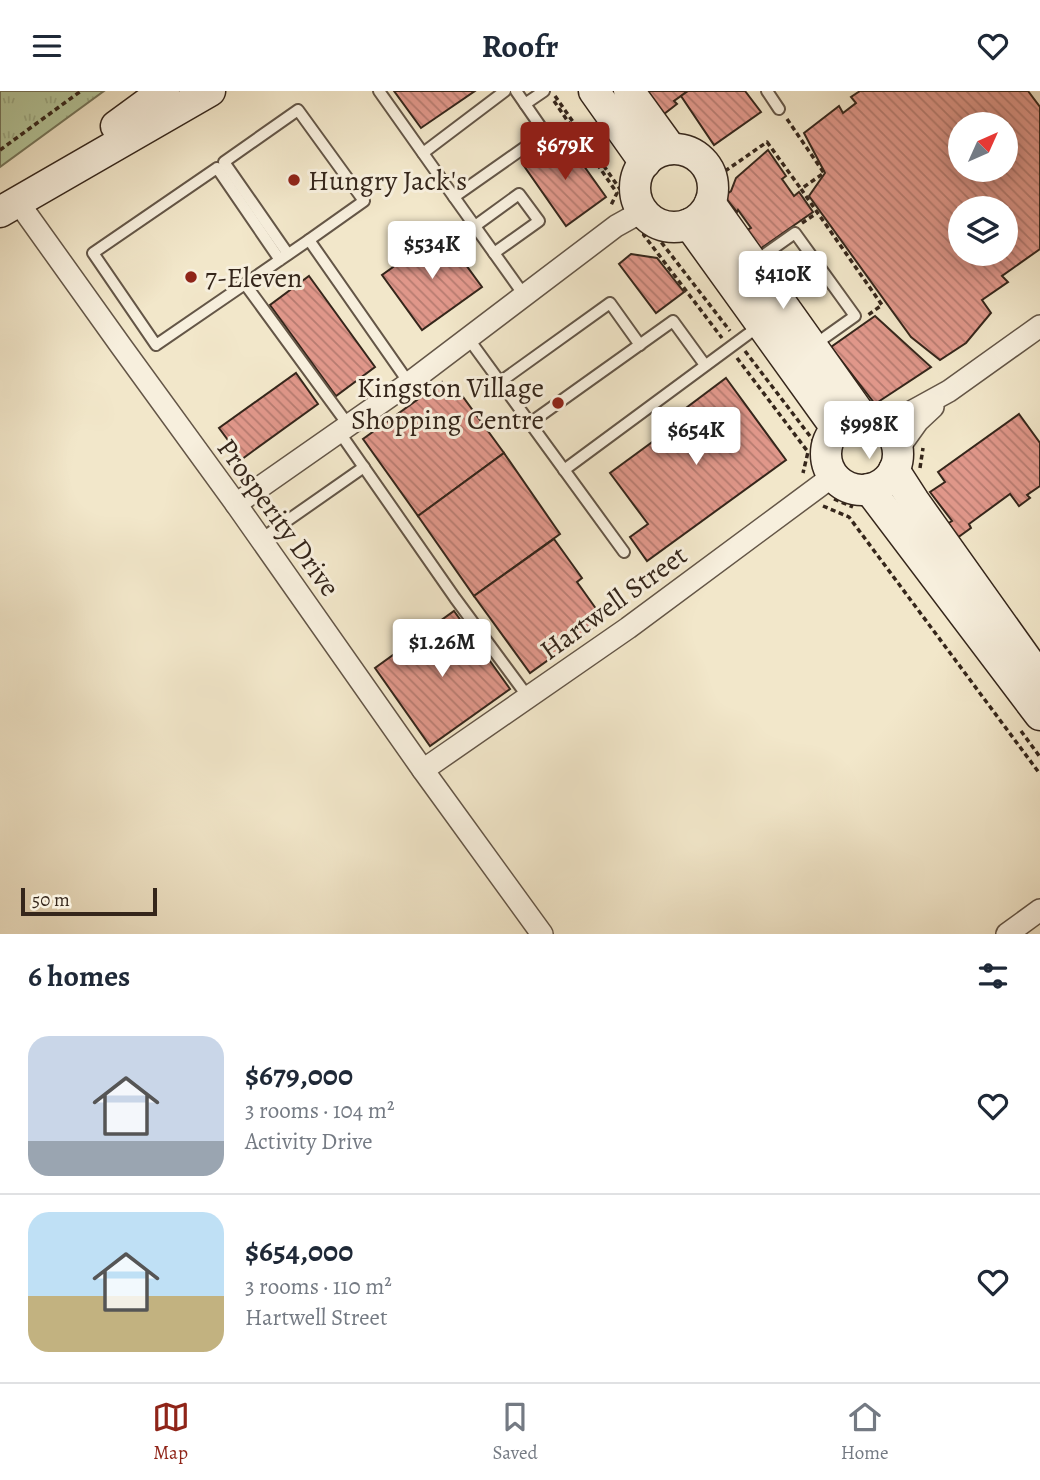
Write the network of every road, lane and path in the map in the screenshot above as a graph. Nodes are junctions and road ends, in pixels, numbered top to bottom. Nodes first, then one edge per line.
1 (81, 91) edge
2 (164, 91) edge
3 (210, 91) edge
4 (379, 91) edge
5 (505, 91) edge
6 (516, 91) edge
7 (547, 91) edge
8 (594, 91) edge
9 (629, 91) edge
10 (767, 91) edge
11 (525, 104) junction
12 (779, 109) joint
13 (0, 150) edge
14 (423, 153) junction
15 (658, 156) junction
16 (801, 189) junction
17 (454, 197) junction
18 (706, 201) junction
19 (6, 208) edge
20 (630, 218) junction
21 (475, 226) junction
22 (309, 240) junction
23 (494, 253) junction
24 (284, 257) junction
25 (750, 260) junction
26 (245, 284) junction
27 (524, 295) junction
28 (862, 319) dead end
29 (1040, 326) edge
30 (468, 338) junction
31 (743, 338) junction
32 (640, 345) junction
33 (814, 350) junction
34 (705, 365) junction
35 (500, 382) junction
36 (409, 383) junction
37 (949, 391) junction
38 (530, 423) junction
39 (860, 423) junction
40 (344, 429) junction
41 (896, 460) junction
42 (364, 467) junction
43 (564, 470) junction
44 (820, 485) junction
45 (863, 499) junction
46 (236, 504) junction
47 (261, 539) junction
48 (624, 552) dead end
49 (1040, 678) edge
50 (528, 697) junction
51 (1028, 720) edge
52 (1040, 757) edge
53 (423, 770) junction
54 (1040, 774) edge
55 (1040, 910) edge
56 (1015, 931) edge
57 (542, 934) edge

1 - 13 path
2 - 19 street
3 - 19 street
4 - 14 lane
5 - 14 lane
6 - 11 lane
7 - 11 lane
7 - 20 path
7 - 20 path
8 - 15 street
9 - 15 street
10 - 12 lane
11 - 17 lane
12 - 16 path
14 - 17 lane
15 - 18 street
15 - 20 street
16 - 18 path
16 - 28 path
17 - 21 lane
18 - 20 street
18 - 25 street
18 - 31 street
19 - 46 street, Prosperity Drive
20 - 27 street
20 - 31 path
20 - 31 path
21 - 23 lane
21 - 23 lane
22 - 24 lane
22 - 24 lane
22 - 36 lane
23 - 27 lane
24 - 26 lane
24 - 26 lane
25 - 33 street
25 - 33 lane
26 - 40 lane
27 - 30 street
29 - 37 street
30 - 35 lane
30 - 36 street
31 - 34 lane
31 - 39 street
31 - 44 path
31 - 44 path
32 - 34 lane
32 - 35 lane
32 - 38 lane
33 - 39 street
34 - 43 lane
35 - 38 lane
36 - 40 street
37 - 39 street
37 - 41 street
38 - 43 lane
39 - 41 street
39 - 44 street
40 - 42 lane
40 - 46 street
41 - 45 street
41 - 49 street
42 - 47 lane
42 - 50 lane
43 - 48 lane
44 - 45 path
44 - 45 street
44 - 50 street, Hartwell Street
44 - 54 path
45 - 51 street
46 - 47 street, Prosperity Drive
47 - 53 street, Prosperity Drive
50 - 53 street, Hartwell Street
51 - 52 path
53 - 57 street, Prosperity Drive
55 - 56 street

